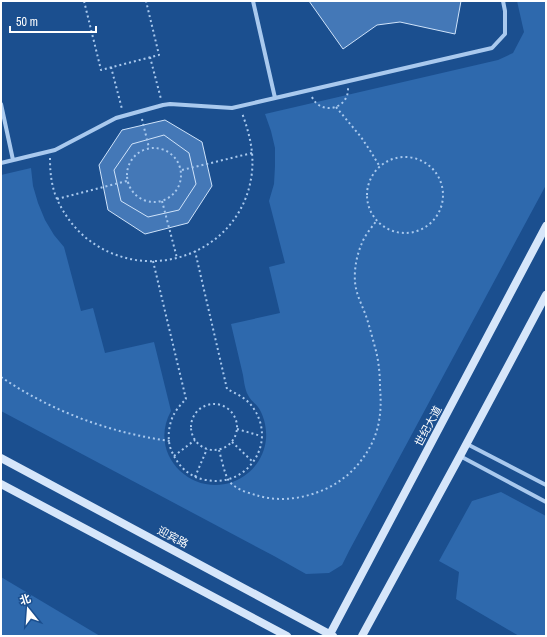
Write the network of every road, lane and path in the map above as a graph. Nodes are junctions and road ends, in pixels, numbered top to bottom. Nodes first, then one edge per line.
1 (84, 1) edge
2 (146, 1) edge
3 (253, 1) edge
4 (503, 1) edge
5 (150, 57) junction
6 (111, 68) junction
7 (348, 81) junction
8 (310, 90) junction
9 (275, 98) junction
10 (1, 104) edge
11 (163, 106) junction
12 (239, 106) junction
13 (336, 107) junction
14 (124, 116) junction
15 (143, 125) dead end
16 (149, 148) junction
17 (49, 151) junction
18 (252, 153) junction
19 (14, 160) junction
20 (1, 163) edge
21 (380, 167) junction
22 (182, 170) junction
23 (127, 181) junction
24 (57, 199) junction
25 (162, 201) junction
26 (377, 220) junction
27 (546, 226) edge
28 (195, 252) junction
29 (177, 258) junction
30 (153, 262) junction
31 (546, 295) edge
32 (1, 377) edge
33 (237, 429) junction
34 (262, 437) junction
35 (195, 440) junction
36 (170, 441) junction
37 (232, 442) junction
38 (467, 444) junction
39 (207, 449) junction
40 (219, 450) junction
41 (174, 456) junction
42 (460, 456) junction
43 (1, 458) edge
44 (253, 462) junction
45 (195, 477) junction
46 (228, 480) junction
47 (1, 484) edge
48 (546, 485) edge
49 (546, 502) edge
50 (331, 635) edge
51 (286, 636) edge
52 (362, 636) edge

1 - 6 path
2 - 5 path
3 - 9 street
4 - 7 street
5 - 6 path
5 - 11 path
6 - 14 path
7 - 8 street
7 - 13 path
8 - 9 street
8 - 13 path
9 - 12 street
10 - 19 street
11 - 12 street
11 - 14 street
12 - 18 path
13 - 21 path
14 - 17 street
15 - 16 path
16 - 22 path
16 - 23 path
17 - 19 street
17 - 24 path
18 - 22 path
18 - 28 path
19 - 20 street
21 - 26 path
21 - 26 path
22 - 25 path
23 - 24 path
23 - 25 path
24 - 30 path
25 - 29 path
26 - 46 path
27 - 50 main road, 世纪大道
28 - 29 path
28 - 34 path
29 - 30 path
30 - 36 path
31 - 38 main road
32 - 36 path
33 - 34 path
33 - 35 path
33 - 37 path
34 - 44 path
35 - 39 path
35 - 41 path
36 - 41 path
37 - 40 path
37 - 44 path
38 - 42 main road
38 - 48 street
39 - 40 path
39 - 45 path
40 - 46 path
41 - 45 path
42 - 49 street
42 - 52 main road
43 - 50 main road, 迎宾路
44 - 46 path
45 - 46 path
47 - 51 main road

